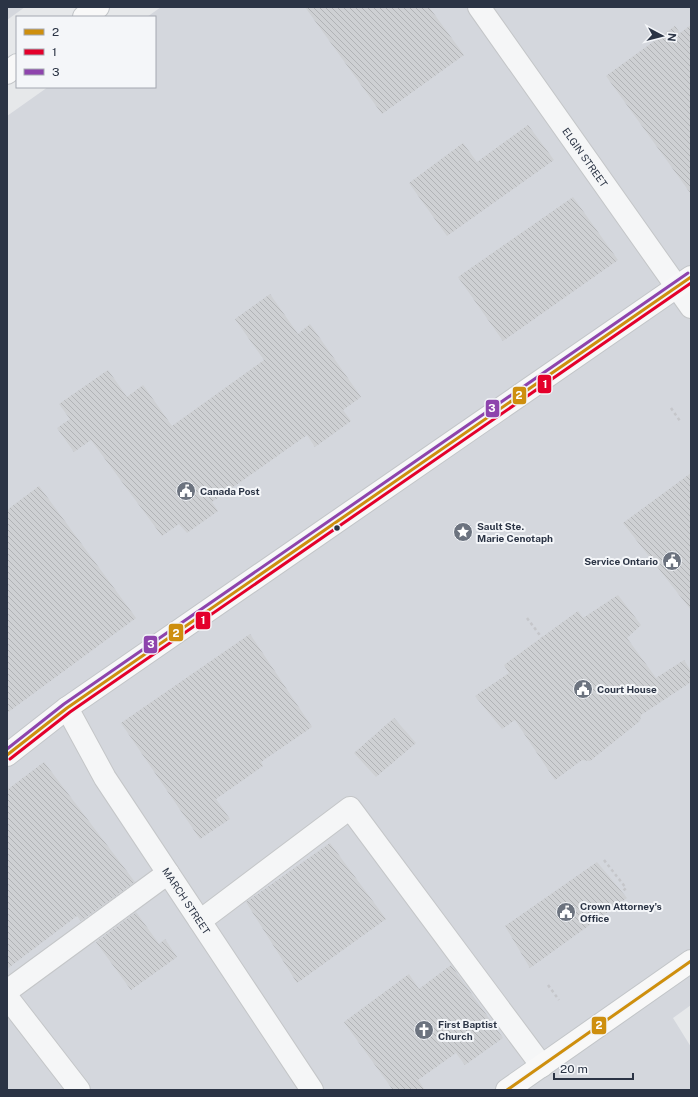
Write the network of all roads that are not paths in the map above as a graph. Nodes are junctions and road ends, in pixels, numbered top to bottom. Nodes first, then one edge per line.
1 (98, 7) edge
2 (479, 7) edge
3 (85, 16) edge
4 (16, 67) edge
5 (7, 73) edge
6 (684, 282) edge
7 (691, 307) edge
8 (67, 708) junction
9 (7, 755) edge
10 (168, 873) junction
11 (200, 921) junction
12 (691, 961) edge
13 (7, 991) edge
14 (7, 996) edge
15 (542, 1066) junction
16 (79, 1090) edge
17 (312, 1090) edge
18 (507, 1090) edge

1 - 3 main road
2 - 6 street, ELGIN STREET
4 - 5 main road
6 - 7 street, ELGIN STREET
6 - 8 main road
8 - 9 main road
8 - 10 street, MARCH STREET
10 - 11 street, MARCH STREET
10 - 13 street
11 - 15 street
11 - 17 street, MARCH STREET
12 - 15 main road
14 - 16 street
15 - 18 main road

